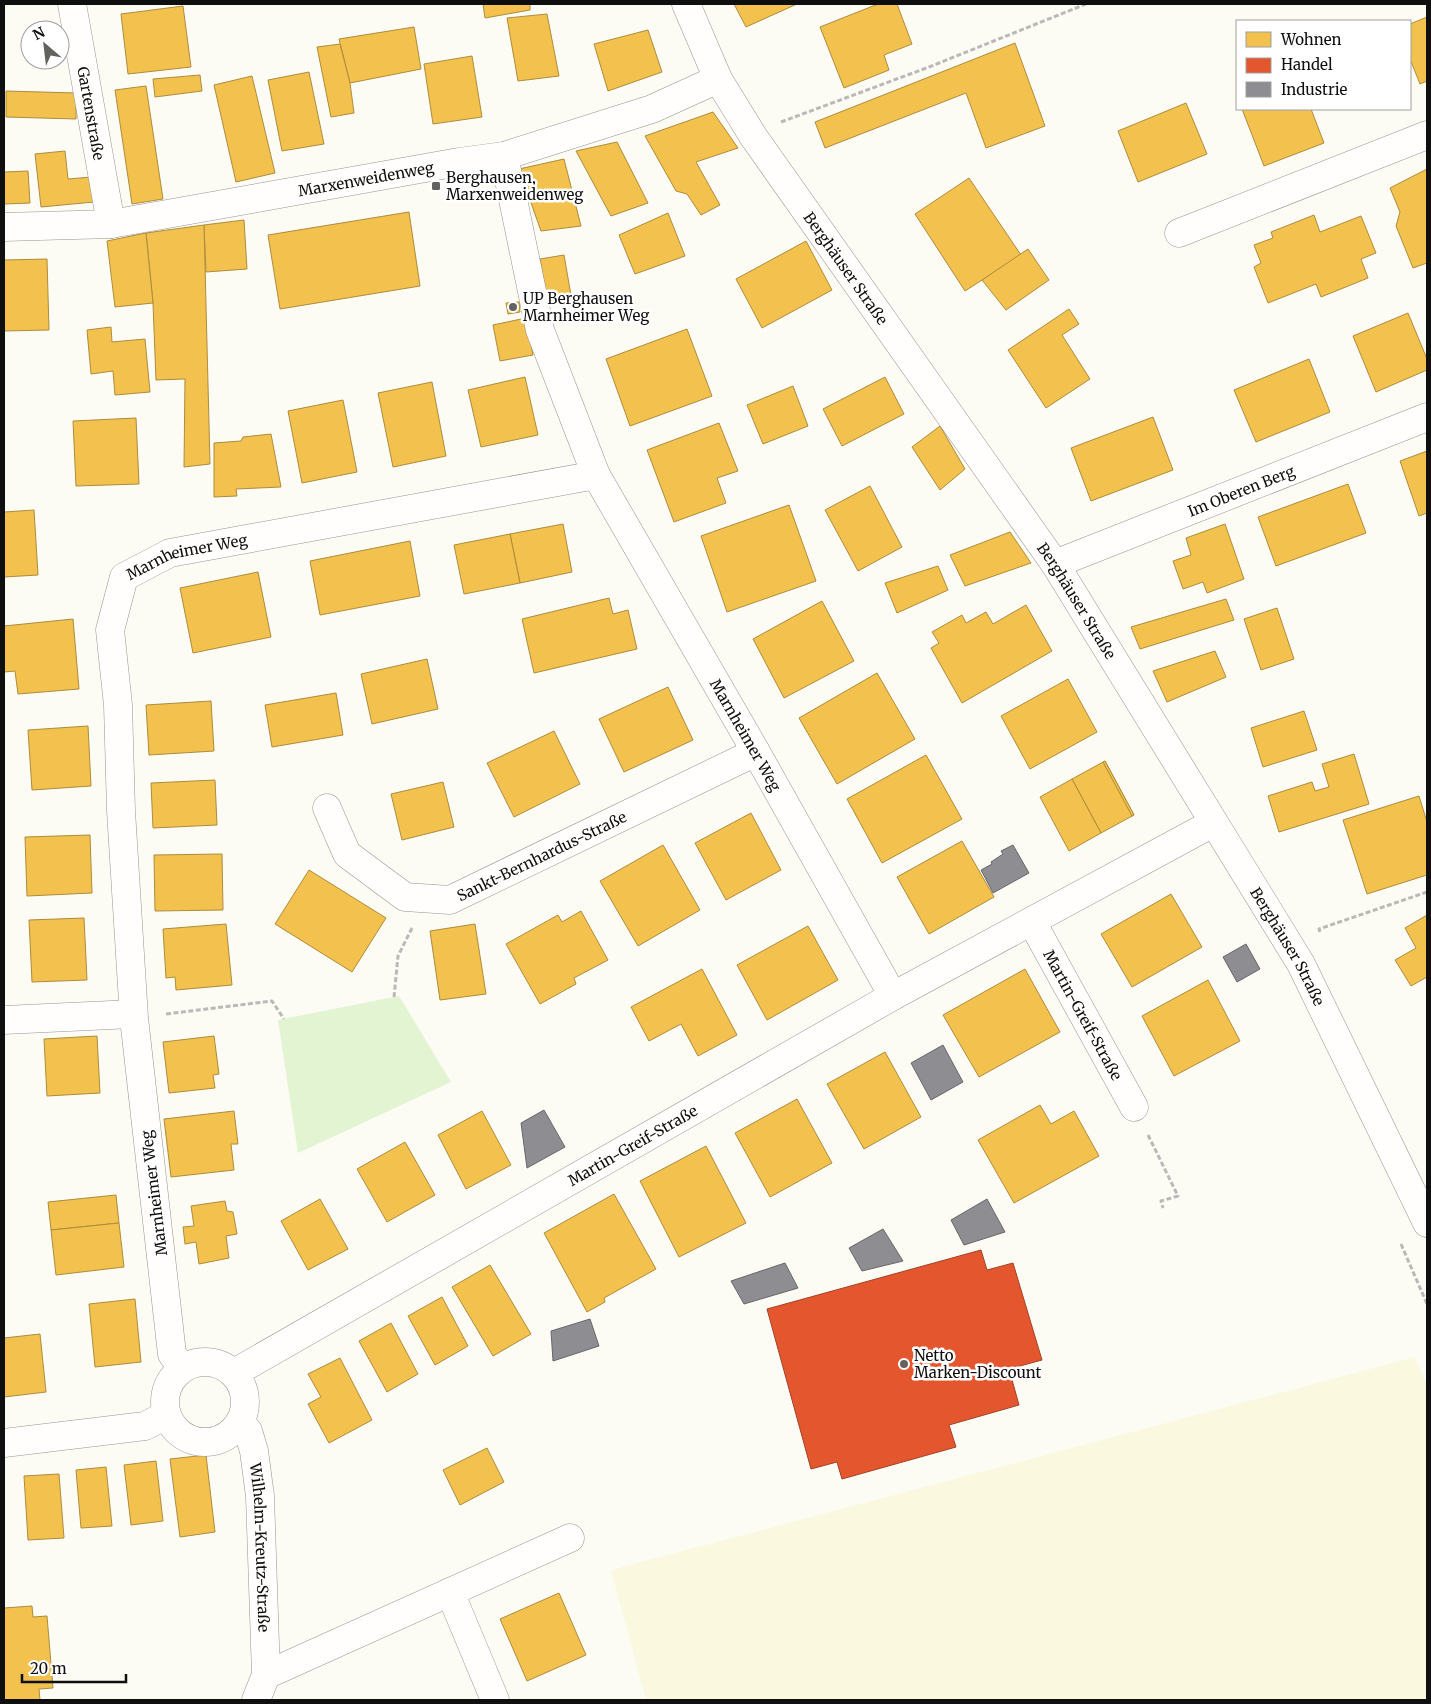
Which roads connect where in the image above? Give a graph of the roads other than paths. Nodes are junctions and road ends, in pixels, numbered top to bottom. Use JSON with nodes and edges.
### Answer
{"nodes":[{"id":1,"x":72,"y":4,"type":"edge"},
{"id":2,"x":686,"y":4,"type":"edge"},
{"id":3,"x":718,"y":79,"type":"junction"},
{"id":4,"x":1427,"y":135,"type":"edge"},
{"id":5,"x":504,"y":156,"type":"junction"},
{"id":6,"x":111,"y":224,"type":"junction"},
{"id":7,"x":4,"y":227,"type":"edge"},
{"id":8,"x":1179,"y":233,"type":"dead end"},
{"id":9,"x":1427,"y":417,"type":"edge"},
{"id":10,"x":596,"y":475,"type":"junction"},
{"id":11,"x":1055,"y":564,"type":"junction"},
{"id":12,"x":756,"y":752,"type":"junction"},
{"id":13,"x":327,"y":808,"type":"dead end"},
{"id":14,"x":1213,"y":823,"type":"junction"},
{"id":15,"x":1032,"y":922,"type":"junction"},
{"id":16,"x":893,"y":996,"type":"junction"},
{"id":17,"x":134,"y":1016,"type":"junction"},
{"id":18,"x":4,"y":1020,"type":"edge"},
{"id":19,"x":1134,"y":1107,"type":"road end"},
{"id":20,"x":1427,"y":1223,"type":"edge"},
{"id":21,"x":182,"y":1368,"type":"junction"},
{"id":22,"x":234,"y":1373,"type":"junction"},
{"id":23,"x":166,"y":1415,"type":"junction"},
{"id":24,"x":240,"y":1423,"type":"junction"},
{"id":25,"x":4,"y":1443,"type":"edge"},
{"id":26,"x":570,"y":1538,"type":"dead end"},
{"id":27,"x":450,"y":1592,"type":"junction"},
{"id":28,"x":266,"y":1675,"type":"junction"},
{"id":29,"x":256,"y":1700,"type":"edge"},
{"id":30,"x":495,"y":1700,"type":"edge"}],
"edges":[{"from":1,"to":6,"type":"street","name":"Gartenstraße"},
{"from":2,"to":3,"type":"street","name":"Berghäuser Straße"},
{"from":3,"to":5,"type":"street","name":"Marxenweidenweg"},
{"from":3,"to":11,"type":"street","name":"Berghäuser Straße"},
{"from":4,"to":8,"type":"street"},
{"from":5,"to":6,"type":"street","name":"Marxenweidenweg"},
{"from":5,"to":10,"type":"street","name":"Marnheimer Weg"},
{"from":6,"to":7,"type":"street","name":"Marxenweidenweg"},
{"from":9,"to":11,"type":"street","name":"Im Oberen Berg"},
{"from":10,"to":12,"type":"street","name":"Marnheimer Weg"},
{"from":10,"to":17,"type":"street","name":"Marnheimer Weg"},
{"from":11,"to":14,"type":"street","name":"Berghäuser Straße"},
{"from":12,"to":13,"type":"street","name":"Sankt-Bernhardus-Straße"},
{"from":12,"to":16,"type":"street","name":"Marnheimer Weg"},
{"from":14,"to":15,"type":"street","name":"Martin-Greif-Straße"},
{"from":14,"to":20,"type":"street","name":"Berghäuser Straße"},
{"from":15,"to":16,"type":"street","name":"Martin-Greif-Straße"},
{"from":15,"to":19,"type":"street","name":"Martin-Greif-Straße"},
{"from":16,"to":22,"type":"street","name":"Martin-Greif-Straße"},
{"from":17,"to":18,"type":"street"},
{"from":17,"to":21,"type":"street","name":"Marnheimer Weg"},
{"from":21,"to":22,"type":"street"},
{"from":21,"to":23,"type":"street"},
{"from":22,"to":24,"type":"street"},
{"from":23,"to":24,"type":"street"},
{"from":23,"to":25,"type":"street"},
{"from":24,"to":28,"type":"street","name":"Wilhelm-Kreutz-Straße"},
{"from":26,"to":27,"type":"street"},
{"from":27,"to":28,"type":"street"},
{"from":27,"to":30,"type":"street"},
{"from":28,"to":29,"type":"street","name":"Wilhelm-Kreutz-Straße"}]}
